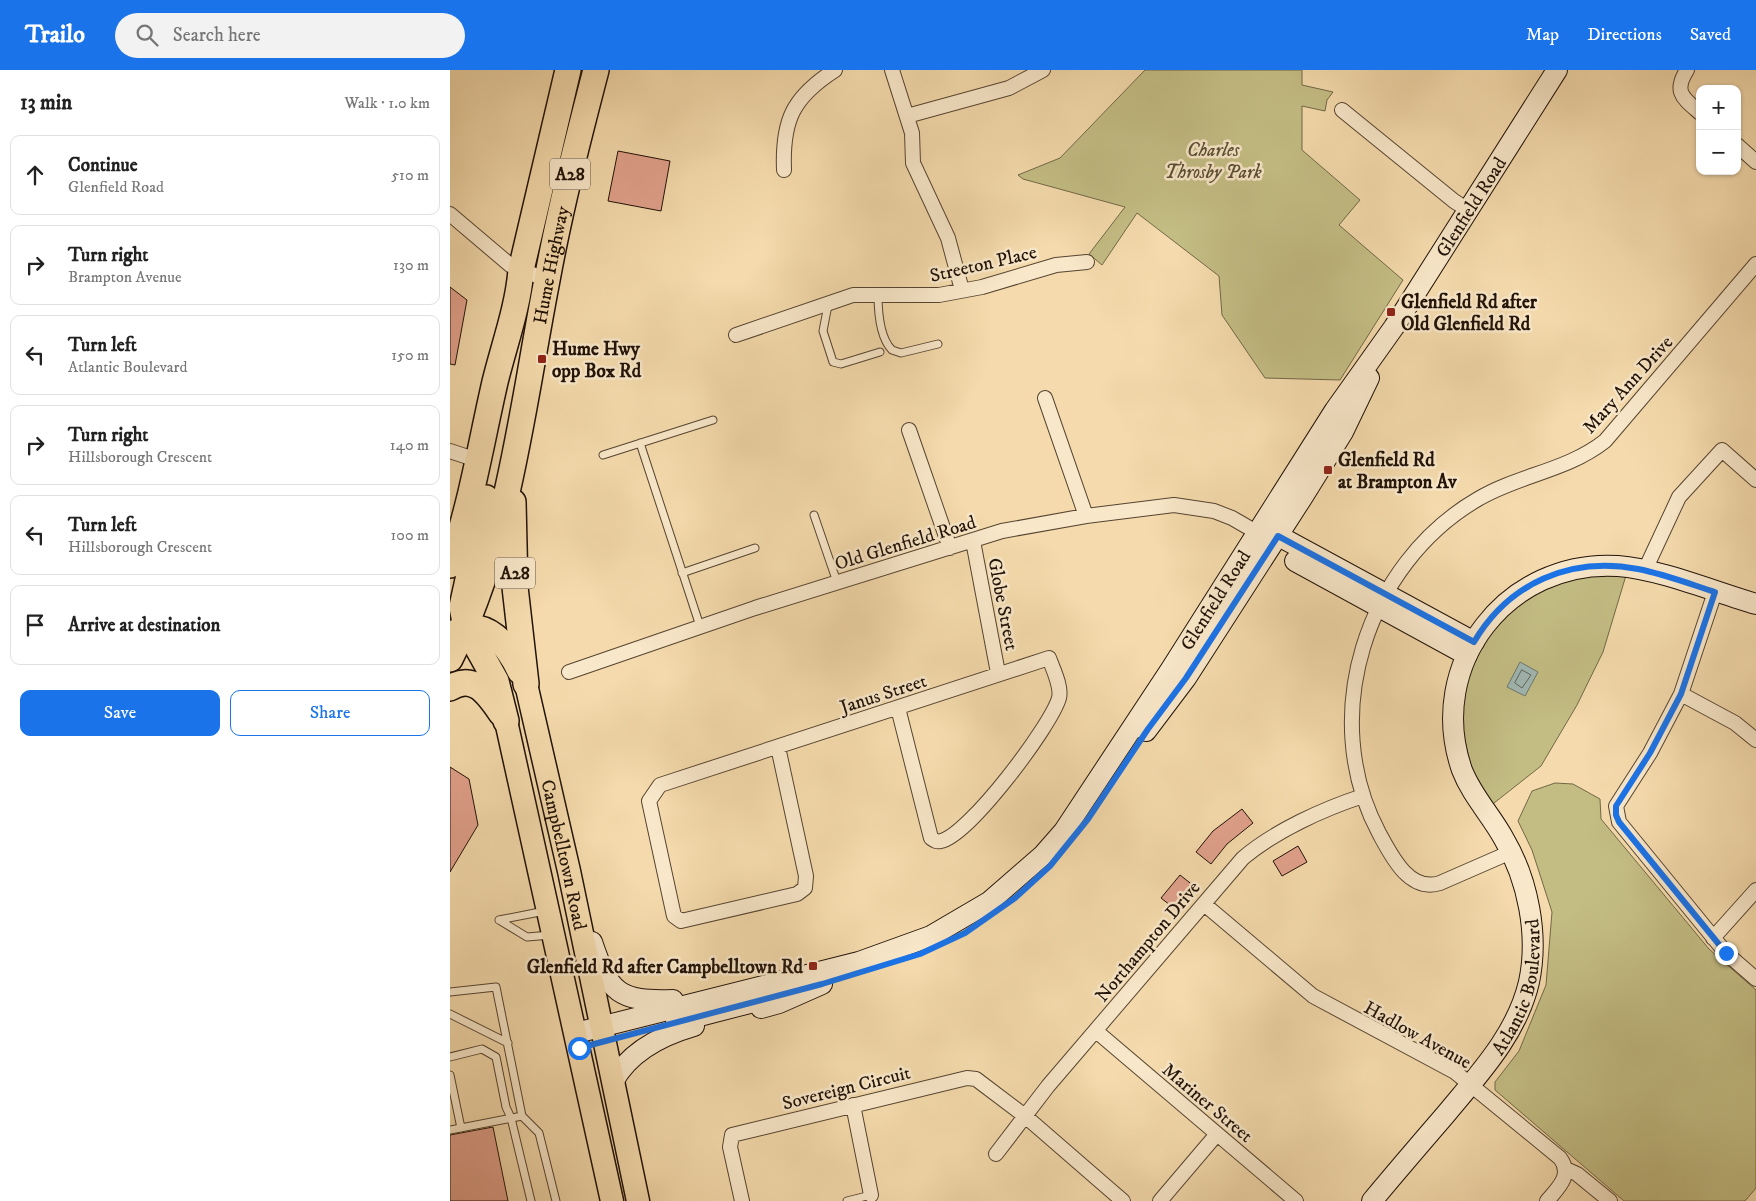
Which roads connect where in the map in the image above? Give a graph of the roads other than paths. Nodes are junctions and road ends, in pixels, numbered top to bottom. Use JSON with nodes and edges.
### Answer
{"nodes":[{"id":1,"x":568,"y":70,"type":"edge"},
{"id":2,"x":596,"y":70,"type":"edge"},
{"id":3,"x":835,"y":70,"type":"edge"},
{"id":4,"x":892,"y":70,"type":"edge"},
{"id":5,"x":1043,"y":70,"type":"edge"},
{"id":6,"x":1557,"y":70,"type":"edge"},
{"id":7,"x":1687,"y":70,"type":"edge"},
{"id":8,"x":1696,"y":109,"type":"edge"},
{"id":9,"x":1342,"y":110,"type":"dead end"},
{"id":10,"x":907,"y":116,"type":"junction"},
{"id":11,"x":1741,"y":149,"type":"edge"},
{"id":12,"x":1756,"y":162,"type":"edge"},
{"id":13,"x":784,"y":170,"type":"dead end"},
{"id":14,"x":1468,"y":210,"type":"junction"},
{"id":15,"x":450,"y":214,"type":"edge"},
{"id":16,"x":1087,"y":262,"type":"dead end"},
{"id":17,"x":1756,"y":264,"type":"edge"},
{"id":18,"x":520,"y":280,"type":"junction"},
{"id":19,"x":547,"y":280,"type":"junction"},
{"id":20,"x":962,"y":290,"type":"junction"},
{"id":21,"x":878,"y":294,"type":"junction"},
{"id":22,"x":828,"y":304,"type":"junction"},
{"id":23,"x":736,"y":335,"type":"dead end"},
{"id":24,"x":938,"y":344,"type":"dead end"},
{"id":25,"x":880,"y":352,"type":"dead end"},
{"id":26,"x":1045,"y":398,"type":"dead end"},
{"id":27,"x":713,"y":420,"type":"dead end"},
{"id":28,"x":909,"y":430,"type":"dead end"},
{"id":29,"x":640,"y":443,"type":"junction"},
{"id":30,"x":450,"y":451,"type":"edge"},
{"id":31,"x":604,"y":455,"type":"dead end"},
{"id":32,"x":477,"y":460,"type":"junction"},
{"id":33,"x":513,"y":462,"type":"junction"},
{"id":34,"x":1756,"y":480,"type":"edge"},
{"id":35,"x":814,"y":515,"type":"dead end"},
{"id":36,"x":1086,"y":516,"type":"junction"},
{"id":37,"x":1268,"y":539,"type":"junction"},
{"id":38,"x":973,"y":541,"type":"junction"},
{"id":39,"x":756,"y":548,"type":"dead end"},
{"id":40,"x":950,"y":548,"type":"junction"},
{"id":41,"x":450,"y":565,"type":"edge"},
{"id":42,"x":1645,"y":570,"type":"junction"},
{"id":43,"x":682,"y":573,"type":"junction"},
{"id":44,"x":837,"y":582,"type":"junction"},
{"id":45,"x":1715,"y":592,"type":"junction"},
{"id":46,"x":1382,"y":600,"type":"junction"},
{"id":47,"x":1756,"y":604,"type":"edge"},
{"id":48,"x":700,"y":626,"type":"junction"},
{"id":49,"x":458,"y":632,"type":"edge"},
{"id":50,"x":1471,"y":648,"type":"junction"},
{"id":51,"x":450,"y":659,"type":"edge"},
{"id":52,"x":569,"y":672,"type":"dead end"},
{"id":53,"x":998,"y":673,"type":"junction"},
{"id":54,"x":526,"y":684,"type":"junction"},
{"id":55,"x":450,"y":688,"type":"edge"},
{"id":56,"x":1681,"y":694,"type":"junction"},
{"id":57,"x":898,"y":708,"type":"junction"},
{"id":58,"x":506,"y":721,"type":"junction"},
{"id":59,"x":1756,"y":740,"type":"edge"},
{"id":60,"x":778,"y":747,"type":"junction"},
{"id":61,"x":1363,"y":796,"type":"junction"},
{"id":62,"x":1511,"y":852,"type":"junction"},
{"id":63,"x":569,"y":872,"type":"junction"},
{"id":64,"x":1756,"y":890,"type":"edge"},
{"id":65,"x":1204,"y":904,"type":"junction"},
{"id":66,"x":550,"y":910,"type":"junction"},
{"id":67,"x":554,"y":935,"type":"junction"},
{"id":68,"x":1713,"y":938,"type":"junction"},
{"id":69,"x":1756,"y":979,"type":"edge"},
{"id":70,"x":822,"y":984,"type":"junction"},
{"id":71,"x":742,"y":990,"type":"junction"},
{"id":72,"x":450,"y":992,"type":"edge"},
{"id":73,"x":450,"y":1014,"type":"edge"},
{"id":74,"x":1096,"y":1031,"type":"junction"},
{"id":75,"x":603,"y":1034,"type":"junction"},
{"id":76,"x":578,"y":1040,"type":"junction"},
{"id":77,"x":508,"y":1043,"type":"junction"},
{"id":78,"x":450,"y":1057,"type":"edge"},
{"id":79,"x":450,"y":1075,"type":"edge"},
{"id":80,"x":613,"y":1082,"type":"junction"},
{"id":81,"x":1470,"y":1085,"type":"junction"},
{"id":82,"x":853,"y":1105,"type":"junction"},
{"id":83,"x":522,"y":1116,"type":"junction"},
{"id":84,"x":1025,"y":1116,"type":"junction"},
{"id":85,"x":511,"y":1118,"type":"junction"},
{"id":86,"x":462,"y":1128,"type":"junction"},
{"id":87,"x":450,"y":1130,"type":"edge"},
{"id":88,"x":1217,"y":1134,"type":"junction"},
{"id":89,"x":996,"y":1154,"type":"dead end"},
{"id":90,"x":1566,"y":1169,"type":"junction"},
{"id":91,"x":871,"y":1195,"type":"joint"},
{"id":92,"x":531,"y":1201,"type":"edge"},
{"id":93,"x":556,"y":1201,"type":"edge"},
{"id":94,"x":612,"y":1201,"type":"edge"},
{"id":95,"x":638,"y":1201,"type":"edge"},
{"id":96,"x":742,"y":1201,"type":"edge"},
{"id":97,"x":847,"y":1201,"type":"edge"},
{"id":98,"x":1123,"y":1201,"type":"edge"},
{"id":99,"x":1160,"y":1201,"type":"edge"},
{"id":100,"x":1296,"y":1201,"type":"edge"},
{"id":101,"x":1372,"y":1201,"type":"edge"},
{"id":102,"x":1547,"y":1201,"type":"edge"},
{"id":103,"x":1610,"y":1201,"type":"edge"}],
"edges":[{"from":1,"to":18,"type":"highway","name":"Hume Highway","number":"A28"},
{"from":2,"to":19,"type":"highway","name":"Hume Highway","number":"A28"},
{"from":3,"to":13,"type":"street"},
{"from":4,"to":10,"type":"street"},
{"from":5,"to":10,"type":"street"},
{"from":6,"to":14,"type":"main road","name":"Glenfield Road"},
{"from":7,"to":8,"type":"street"},
{"from":9,"to":14,"type":"street"},
{"from":10,"to":20,"type":"street"},
{"from":11,"to":12,"type":"street"},
{"from":14,"to":37,"type":"main road","name":"Glenfield Road"},
{"from":15,"to":18,"type":"street"},
{"from":16,"to":20,"type":"street","name":"Streeton Place"},
{"from":17,"to":46,"type":"street","name":"Mary Ann Drive"},
{"from":18,"to":19,"type":"street"},
{"from":18,"to":32,"type":"highway","name":"Hume Highway","number":"A28"},
{"from":18,"to":49,"type":"highway"},
{"from":19,"to":33,"type":"highway","name":"Hume Highway","number":"A28"},
{"from":20,"to":21,"type":"street","name":"Streeton Place"},
{"from":21,"to":22,"type":"street","name":"Streeton Place"},
{"from":21,"to":24,"type":"lane"},
{"from":22,"to":23,"type":"street","name":"Streeton Place"},
{"from":22,"to":25,"type":"lane"},
{"from":26,"to":36,"type":"street"},
{"from":27,"to":29,"type":"lane"},
{"from":28,"to":40,"type":"street"},
{"from":29,"to":31,"type":"lane"},
{"from":29,"to":43,"type":"lane"},
{"from":30,"to":32,"type":"street"},
{"from":32,"to":41,"type":"highway","number":"A28"},
{"from":33,"to":49,"type":"highway","number":"A28"},
{"from":33,"to":54,"type":"highway","number":"A28"},
{"from":34,"to":42,"type":"street"},
{"from":35,"to":44,"type":"lane"},
{"from":36,"to":37,"type":"street","name":"Old Glenfield Road"},
{"from":36,"to":38,"type":"street","name":"Old Glenfield Road"},
{"from":37,"to":46,"type":"main road"},
{"from":37,"to":70,"type":"main road","name":"Glenfield Road"},
{"from":37,"to":71,"type":"main road","name":"Glenfield Road"},
{"from":38,"to":40,"type":"street","name":"Old Glenfield Road"},
{"from":38,"to":53,"type":"street","name":"Globe Street"},
{"from":39,"to":43,"type":"lane"},
{"from":40,"to":44,"type":"street","name":"Old Glenfield Road"},
{"from":42,"to":45,"type":"main road","name":"Atlantic Boulevard"},
{"from":42,"to":50,"type":"main road","name":"Atlantic Boulevard"},
{"from":43,"to":48,"type":"lane"},
{"from":44,"to":48,"type":"street","name":"Old Glenfield Road"},
{"from":45,"to":47,"type":"main road","name":"Atlantic Boulevard"},
{"from":45,"to":56,"type":"street"},
{"from":46,"to":50,"type":"main road"},
{"from":46,"to":61,"type":"street","name":"Mary Ann Drive"},
{"from":48,"to":52,"type":"street","name":"Old Glenfield Road"},
{"from":49,"to":51,"type":"highway","number":"A28"},
{"from":49,"to":54,"type":"highway"},
{"from":49,"to":58,"type":"highway"},
{"from":50,"to":62,"type":"main road","name":"Atlantic Boulevard"},
{"from":53,"to":57,"type":"street","name":"Janus Street"},
{"from":53,"to":57,"type":"street","name":"Janus Street"},
{"from":54,"to":63,"type":"main road","name":"Campbelltown Road"},
{"from":55,"to":58,"type":"highway"},
{"from":56,"to":59,"type":"street"},
{"from":56,"to":68,"type":"street"},
{"from":57,"to":60,"type":"street","name":"Janus Street"},
{"from":58,"to":66,"type":"main road","name":"Campbelltown Road"},
{"from":60,"to":60,"type":"street","name":"Janus Street"},
{"from":61,"to":62,"type":"street","name":"Mary Ann Drive"},
{"from":61,"to":65,"type":"street","name":"Northampton Drive"},
{"from":62,"to":81,"type":"main road","name":"Atlantic Boulevard"},
{"from":63,"to":71,"type":"main road"},
{"from":63,"to":75,"type":"main road","name":"Campbelltown Road"},
{"from":64,"to":68,"type":"street"},
{"from":65,"to":74,"type":"street","name":"Northampton Drive"},
{"from":65,"to":81,"type":"street","name":"Hadlow Avenue"},
{"from":66,"to":67,"type":"main road","name":"Campbelltown Road"},
{"from":66,"to":67,"type":"lane"},
{"from":67,"to":76,"type":"main road","name":"Campbelltown Road"},
{"from":68,"to":69,"type":"street"},
{"from":70,"to":75,"type":"main road","name":"Glenfield Road"},
{"from":70,"to":80,"type":"main road"},
{"from":71,"to":75,"type":"main road","name":"Glenfield Road"},
{"from":72,"to":77,"type":"lane"},
{"from":73,"to":77,"type":"lane"},
{"from":74,"to":84,"type":"street","name":"Northampton Drive"},
{"from":74,"to":88,"type":"street","name":"Mariner Street"},
{"from":75,"to":76,"type":"main road","name":"Glenfield Road"},
{"from":75,"to":80,"type":"main road","name":"Campbelltown Road"},
{"from":76,"to":94,"type":"main road","name":"Campbelltown Road"},
{"from":77,"to":83,"type":"lane"},
{"from":78,"to":85,"type":"lane"},
{"from":79,"to":86,"type":"lane"},
{"from":80,"to":95,"type":"main road","name":"Campbelltown Road"},
{"from":81,"to":90,"type":"street","name":"Hadlow Avenue"},
{"from":81,"to":101,"type":"main road","name":"Atlantic Boulevard"},
{"from":82,"to":84,"type":"street","name":"Sovereign Circuit"},
{"from":82,"to":91,"type":"street"},
{"from":82,"to":96,"type":"street","name":"Sovereign Circuit"},
{"from":83,"to":85,"type":"lane"},
{"from":83,"to":93,"type":"lane"},
{"from":84,"to":89,"type":"street","name":"Northampton Drive"},
{"from":84,"to":98,"type":"street","name":"Sovereign Circuit"},
{"from":85,"to":86,"type":"lane"},
{"from":85,"to":92,"type":"lane"},
{"from":86,"to":87,"type":"lane"},
{"from":88,"to":99,"type":"street"},
{"from":88,"to":100,"type":"street","name":"Mariner Street"},
{"from":90,"to":102,"type":"street"},
{"from":90,"to":103,"type":"street","name":"Hadlow Avenue"},
{"from":91,"to":97,"type":"lane"}]}
